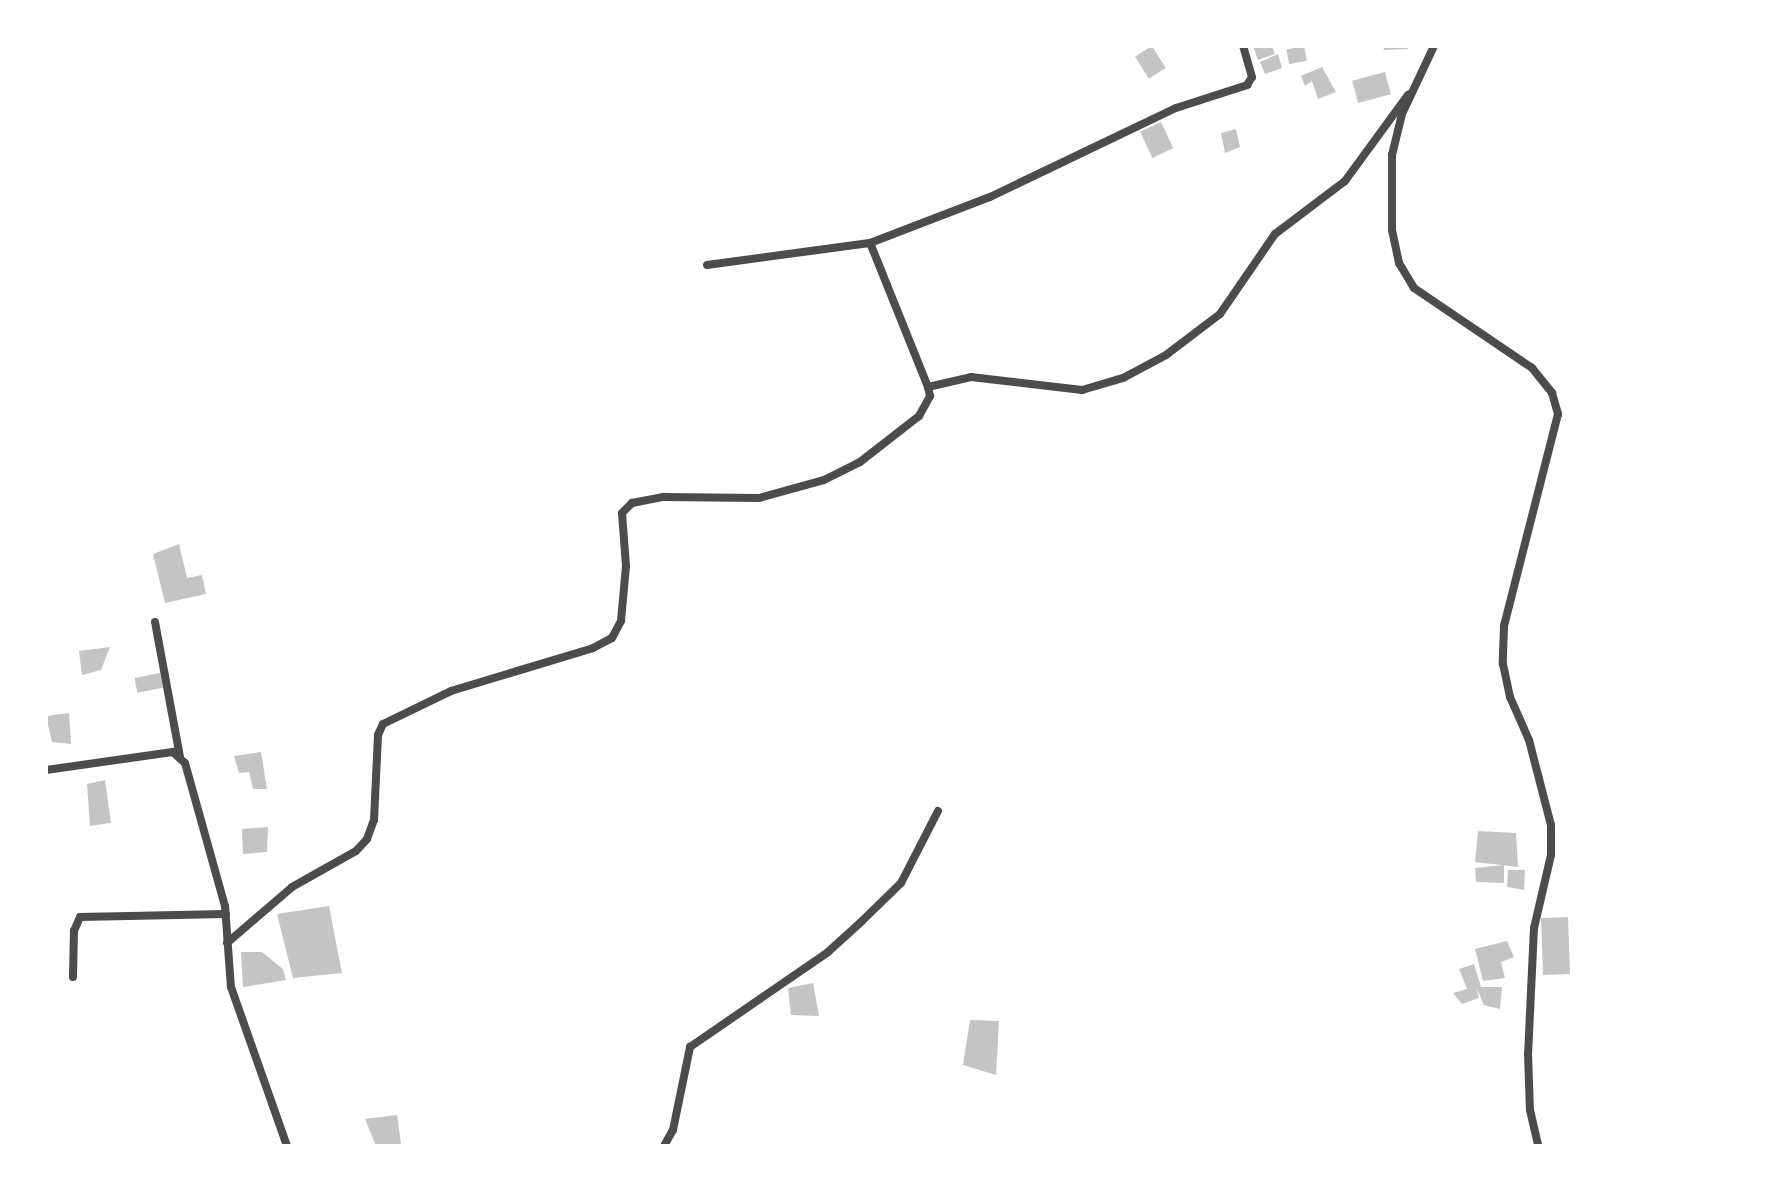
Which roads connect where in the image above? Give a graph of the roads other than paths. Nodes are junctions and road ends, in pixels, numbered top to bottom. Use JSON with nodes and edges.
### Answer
{"nodes":[{"id":1,"x":1243,"y":46,"type":"edge"},
{"id":2,"x":1434,"y":46,"type":"edge"},
{"id":3,"x":1415,"y":89,"type":"junction"},
{"id":4,"x":870,"y":243,"type":"junction"},
{"id":5,"x":707,"y":265,"type":"dead end"},
{"id":6,"x":928,"y":387,"type":"junction"},
{"id":7,"x":155,"y":622,"type":"dead end"},
{"id":8,"x":180,"y":757,"type":"junction"},
{"id":9,"x":46,"y":770,"type":"edge"},
{"id":10,"x":938,"y":811,"type":"dead end"},
{"id":11,"x":226,"y":914,"type":"junction"},
{"id":12,"x":227,"y":943,"type":"junction"},
{"id":13,"x":73,"y":977,"type":"dead end"},
{"id":14,"x":287,"y":1146,"type":"edge"},
{"id":15,"x":664,"y":1146,"type":"edge"},
{"id":16,"x":1538,"y":1146,"type":"edge"}],
"edges":[{"from":1,"to":4,"type":"street"},
{"from":2,"to":3,"type":"street"},
{"from":3,"to":6,"type":"street"},
{"from":3,"to":16,"type":"street"},
{"from":4,"to":5,"type":"street"},
{"from":4,"to":6,"type":"street"},
{"from":6,"to":12,"type":"street"},
{"from":7,"to":8,"type":"street"},
{"from":8,"to":9,"type":"street"},
{"from":8,"to":11,"type":"street"},
{"from":10,"to":15,"type":"street"},
{"from":11,"to":12,"type":"street"},
{"from":11,"to":13,"type":"street"},
{"from":12,"to":14,"type":"street"}]}
